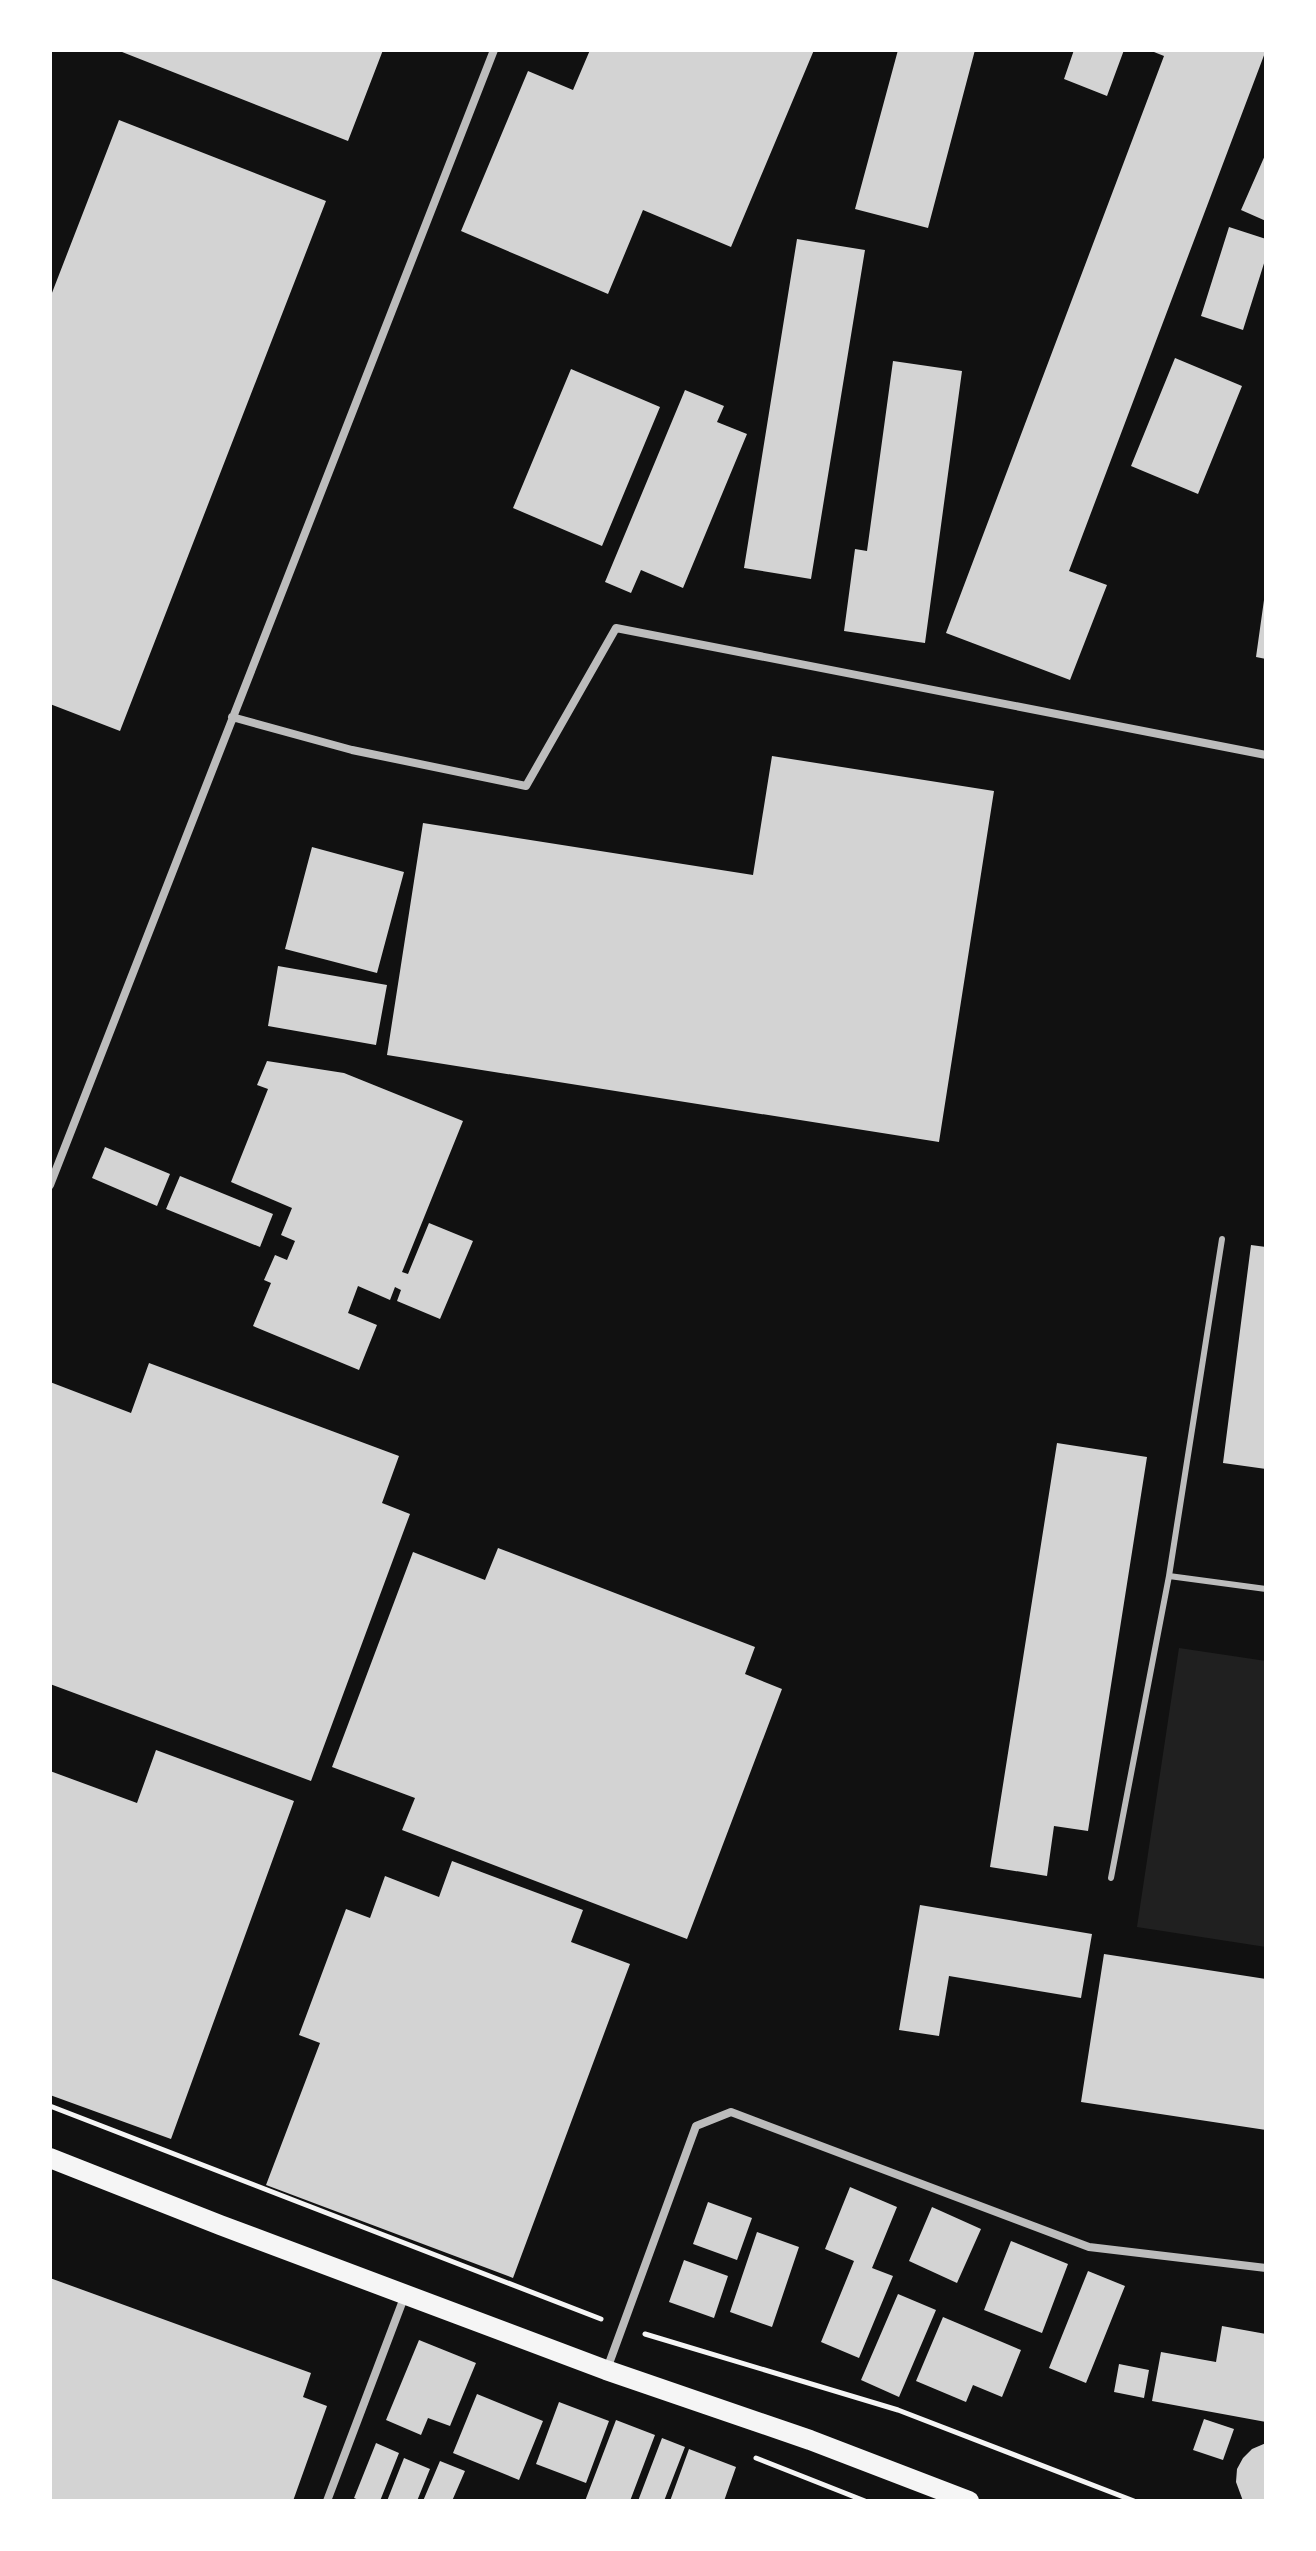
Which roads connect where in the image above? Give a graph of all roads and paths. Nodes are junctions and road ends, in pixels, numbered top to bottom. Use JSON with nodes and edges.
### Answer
{"nodes":[{"id":1,"x":494,"y":50,"type":"edge"},
{"id":2,"x":232,"y":717,"type":"junction"},
{"id":3,"x":1266,"y":755,"type":"edge"},
{"id":4,"x":50,"y":1185,"type":"edge"},
{"id":5,"x":1222,"y":1239,"type":"dead end"},
{"id":6,"x":1169,"y":1576,"type":"junction"},
{"id":7,"x":1266,"y":1589,"type":"edge"},
{"id":8,"x":1111,"y":1878,"type":"dead end"},
{"id":9,"x":50,"y":2106,"type":"edge"},
{"id":10,"x":50,"y":2158,"type":"edge"},
{"id":11,"x":1266,"y":2268,"type":"edge"},
{"id":12,"x":405,"y":2294,"type":"junction"},
{"id":13,"x":622,"y":2327,"type":"junction"},
{"id":14,"x":606,"y":2370,"type":"junction"},
{"id":15,"x":327,"y":2501,"type":"edge"},
{"id":16,"x":969,"y":2501,"type":"edge"},
{"id":17,"x":1134,"y":2501,"type":"edge"}],
"edges":[{"from":1,"to":2,"type":"street"},
{"from":2,"to":3,"type":"street"},
{"from":2,"to":4,"type":"street"},
{"from":5,"to":6,"type":"lane"},
{"from":6,"to":7,"type":"lane"},
{"from":6,"to":8,"type":"lane"},
{"from":9,"to":13,"type":"path"},
{"from":10,"to":12,"type":"main road"},
{"from":11,"to":13,"type":"street"},
{"from":12,"to":14,"type":"main road"},
{"from":12,"to":15,"type":"street"},
{"from":13,"to":14,"type":"street"},
{"from":13,"to":17,"type":"path"},
{"from":14,"to":16,"type":"main road"}]}
